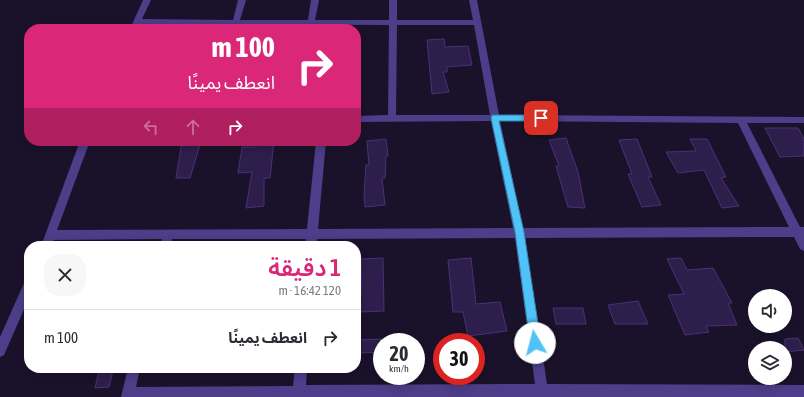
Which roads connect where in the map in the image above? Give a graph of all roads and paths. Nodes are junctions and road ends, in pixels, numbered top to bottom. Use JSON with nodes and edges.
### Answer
{"nodes":[{"id":1,"x":147,"y":0,"type":"edge"},
{"id":2,"x":242,"y":0,"type":"edge"},
{"id":3,"x":315,"y":0,"type":"edge"},
{"id":4,"x":393,"y":0,"type":"edge"},
{"id":5,"x":473,"y":0,"type":"edge"},
{"id":6,"x":138,"y":21,"type":"junction"},
{"id":7,"x":236,"y":22,"type":"junction"},
{"id":8,"x":393,"y":22,"type":"junction"},
{"id":9,"x":477,"y":22,"type":"junction"},
{"id":10,"x":311,"y":23,"type":"junction"},
{"id":11,"x":136,"y":24,"type":"edge"},
{"id":12,"x":392,"y":118,"type":"junction"},
{"id":13,"x":495,"y":118,"type":"junction"},
{"id":14,"x":361,"y":119,"type":"edge"},
{"id":15,"x":740,"y":119,"type":"junction"},
{"id":16,"x":804,"y":120,"type":"edge"},
{"id":17,"x":84,"y":146,"type":"edge"},
{"id":18,"x":321,"y":146,"type":"edge"},
{"id":19,"x":519,"y":232,"type":"junction"},
{"id":20,"x":800,"y":232,"type":"edge"},
{"id":21,"x":312,"y":234,"type":"junction"},
{"id":22,"x":51,"y":235,"type":"junction"},
{"id":23,"x":168,"y":235,"type":"junction"},
{"id":24,"x":48,"y":241,"type":"edge"},
{"id":25,"x":166,"y":241,"type":"edge"},
{"id":26,"x":311,"y":241,"type":"edge"},
{"id":27,"x":804,"y":246,"type":"edge"},
{"id":28,"x":24,"y":296,"type":"edge"},
{"id":29,"x":0,"y":351,"type":"edge"},
{"id":30,"x":133,"y":373,"type":"edge"},
{"id":31,"x":301,"y":373,"type":"edge"},
{"id":32,"x":804,"y":391,"type":"edge"},
{"id":33,"x":299,"y":392,"type":"junction"},
{"id":34,"x":542,"y":394,"type":"edge"},
{"id":35,"x":127,"y":395,"type":"edge"}],
"edges":[{"from":1,"to":6,"type":"street"},
{"from":2,"to":7,"type":"street"},
{"from":3,"to":10,"type":"street"},
{"from":4,"to":8,"type":"street"},
{"from":5,"to":9,"type":"street"},
{"from":6,"to":7,"type":"street"},
{"from":6,"to":11,"type":"street"},
{"from":7,"to":10,"type":"street"},
{"from":8,"to":9,"type":"street"},
{"from":8,"to":10,"type":"street"},
{"from":8,"to":12,"type":"street"},
{"from":9,"to":13,"type":"street"},
{"from":12,"to":13,"type":"street"},
{"from":12,"to":14,"type":"street"},
{"from":13,"to":15,"type":"street"},
{"from":13,"to":19,"type":"street"},
{"from":15,"to":16,"type":"street"},
{"from":15,"to":20,"type":"street"},
{"from":17,"to":22,"type":"street"},
{"from":18,"to":21,"type":"street"},
{"from":19,"to":20,"type":"street"},
{"from":19,"to":21,"type":"street"},
{"from":19,"to":34,"type":"street"},
{"from":20,"to":27,"type":"street"},
{"from":21,"to":23,"type":"street"},
{"from":21,"to":26,"type":"street"},
{"from":22,"to":23,"type":"street"},
{"from":22,"to":24,"type":"street"},
{"from":23,"to":25,"type":"street"},
{"from":28,"to":29,"type":"street"},
{"from":30,"to":35,"type":"street"},
{"from":31,"to":33,"type":"street"},
{"from":32,"to":34,"type":"street"},
{"from":33,"to":34,"type":"street"},
{"from":33,"to":35,"type":"street"}]}
